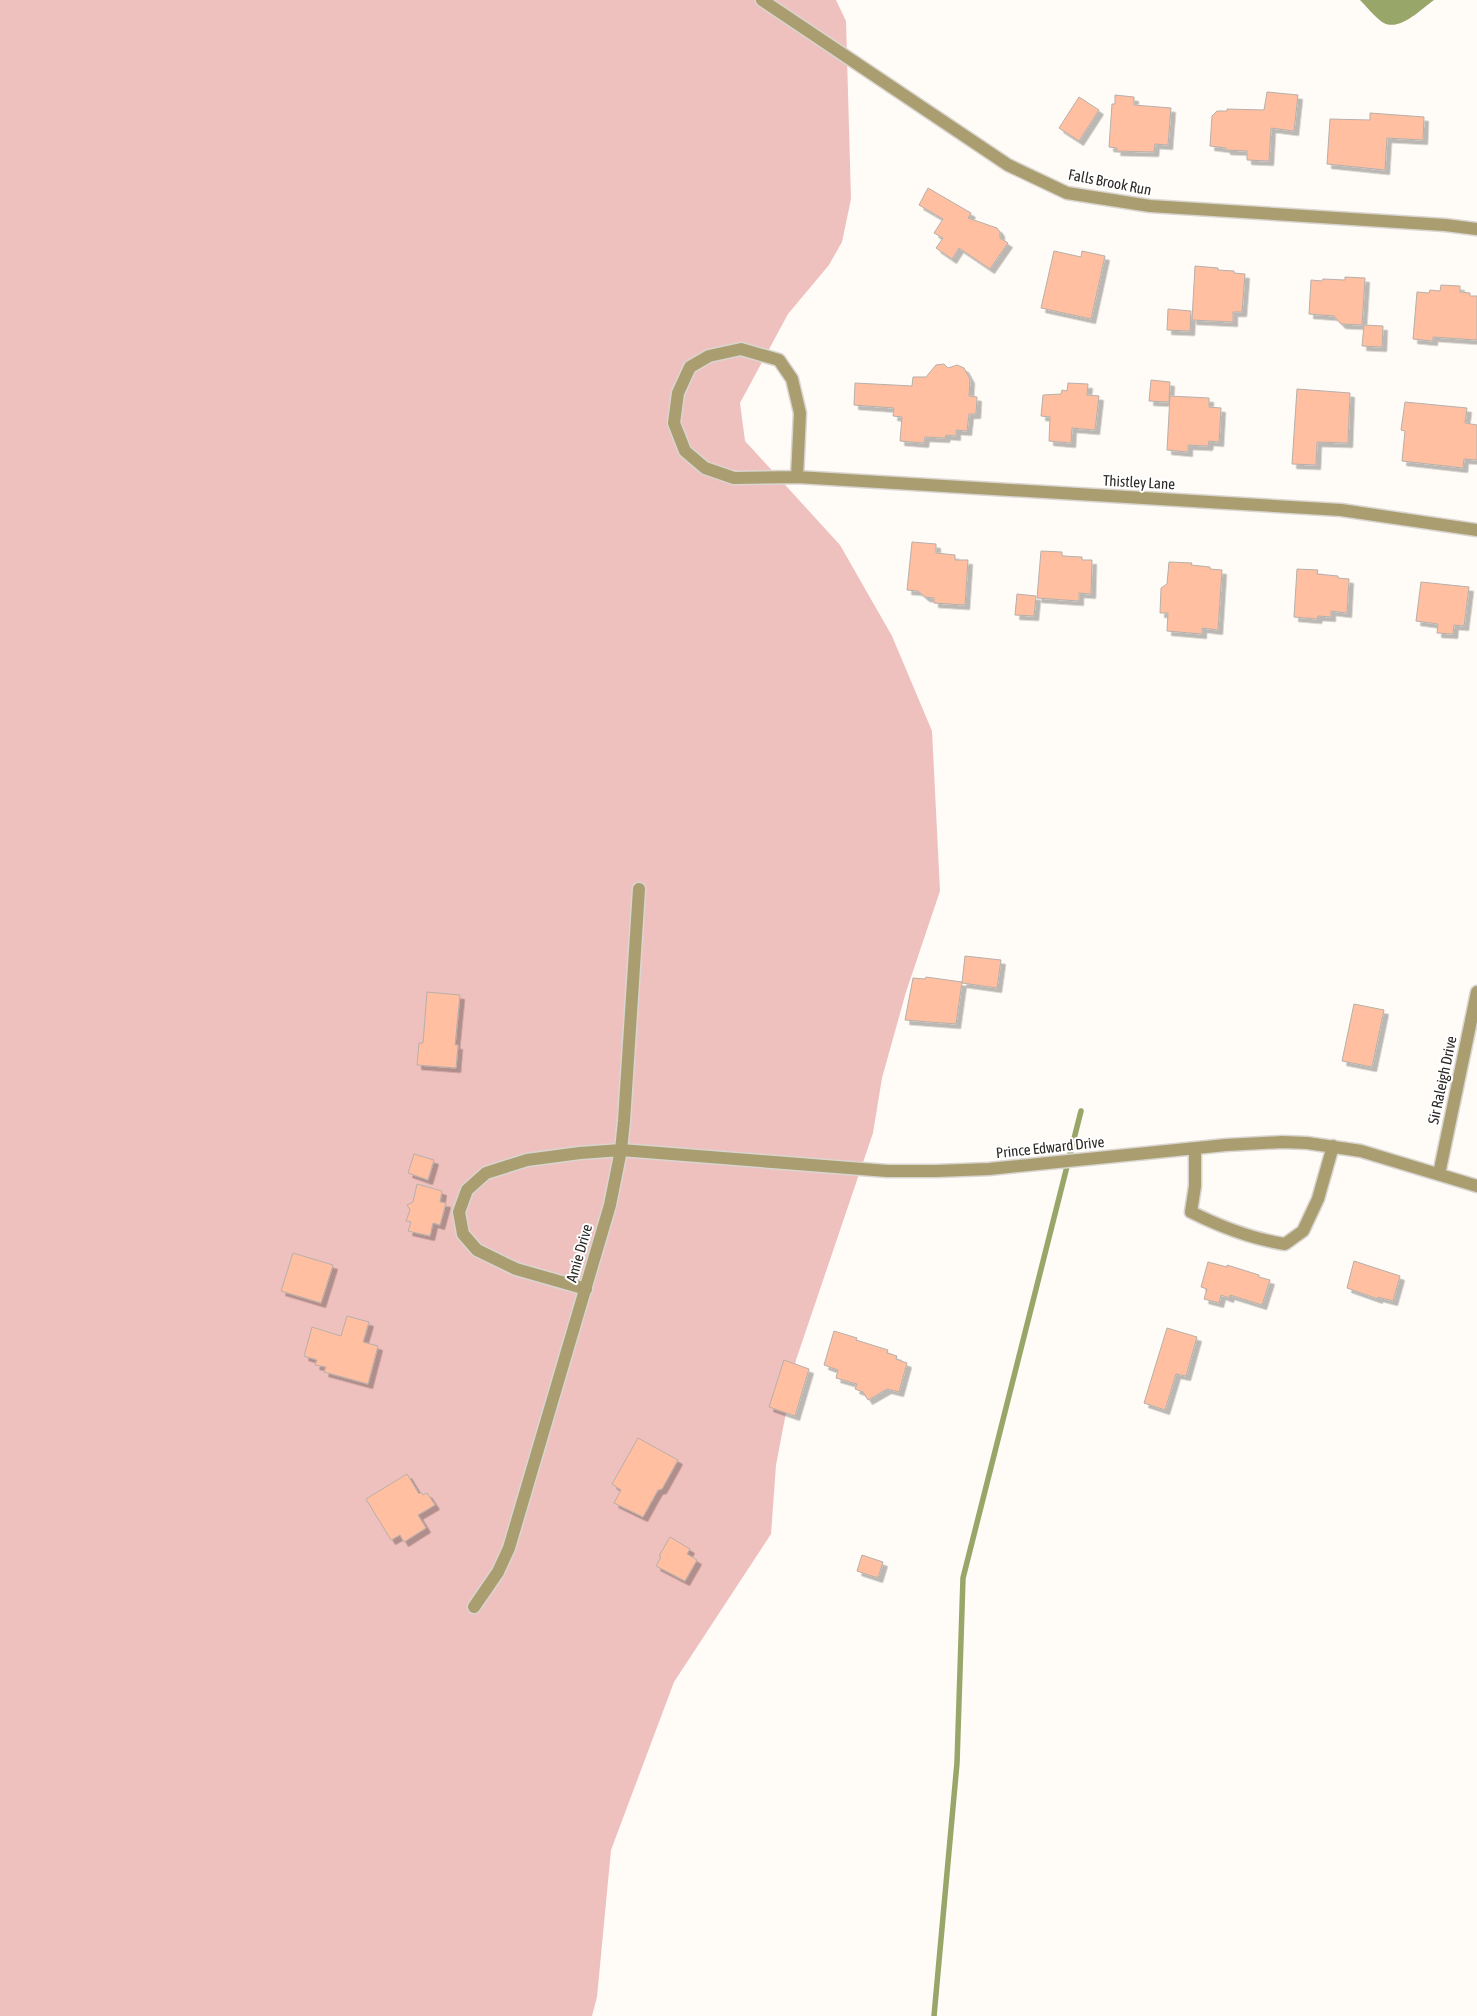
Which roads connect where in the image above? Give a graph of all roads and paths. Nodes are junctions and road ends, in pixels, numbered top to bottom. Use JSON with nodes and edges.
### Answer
{"nodes":[{"id":1,"x":762,"y":0,"type":"edge"},
{"id":2,"x":1477,"y":229,"type":"edge"},
{"id":3,"x":797,"y":477,"type":"junction"},
{"id":4,"x":1477,"y":530,"type":"edge"},
{"id":5,"x":639,"y":889,"type":"dead end"},
{"id":6,"x":1477,"y":992,"type":"edge"},
{"id":7,"x":1334,"y":1146,"type":"junction"},
{"id":8,"x":1195,"y":1149,"type":"junction"},
{"id":9,"x":621,"y":1150,"type":"junction"},
{"id":10,"x":1439,"y":1174,"type":"junction"},
{"id":11,"x":1477,"y":1186,"type":"edge"},
{"id":12,"x":586,"y":1288,"type":"junction"},
{"id":13,"x":474,"y":1607,"type":"dead end"}],
"edges":[{"from":1,"to":2,"type":"street","name":"Falls Brook Run"},
{"from":3,"to":3,"type":"street","name":"Thistley Lane"},
{"from":3,"to":4,"type":"street","name":"Thistley Lane"},
{"from":5,"to":9,"type":"street","name":"Amie Drive"},
{"from":6,"to":10,"type":"street","name":"Sir Raleigh Drive"},
{"from":7,"to":8,"type":"street","name":"Prince Edward Drive"},
{"from":7,"to":8,"type":"street"},
{"from":7,"to":10,"type":"street","name":"Prince Edward Drive"},
{"from":8,"to":9,"type":"street","name":"Prince Edward Drive"},
{"from":9,"to":12,"type":"street","name":"Amie Drive"},
{"from":9,"to":12,"type":"street","name":"Prince Edward Drive"},
{"from":10,"to":11,"type":"street","name":"Prince Edward Drive"},
{"from":12,"to":13,"type":"street","name":"Amie Drive"}]}
